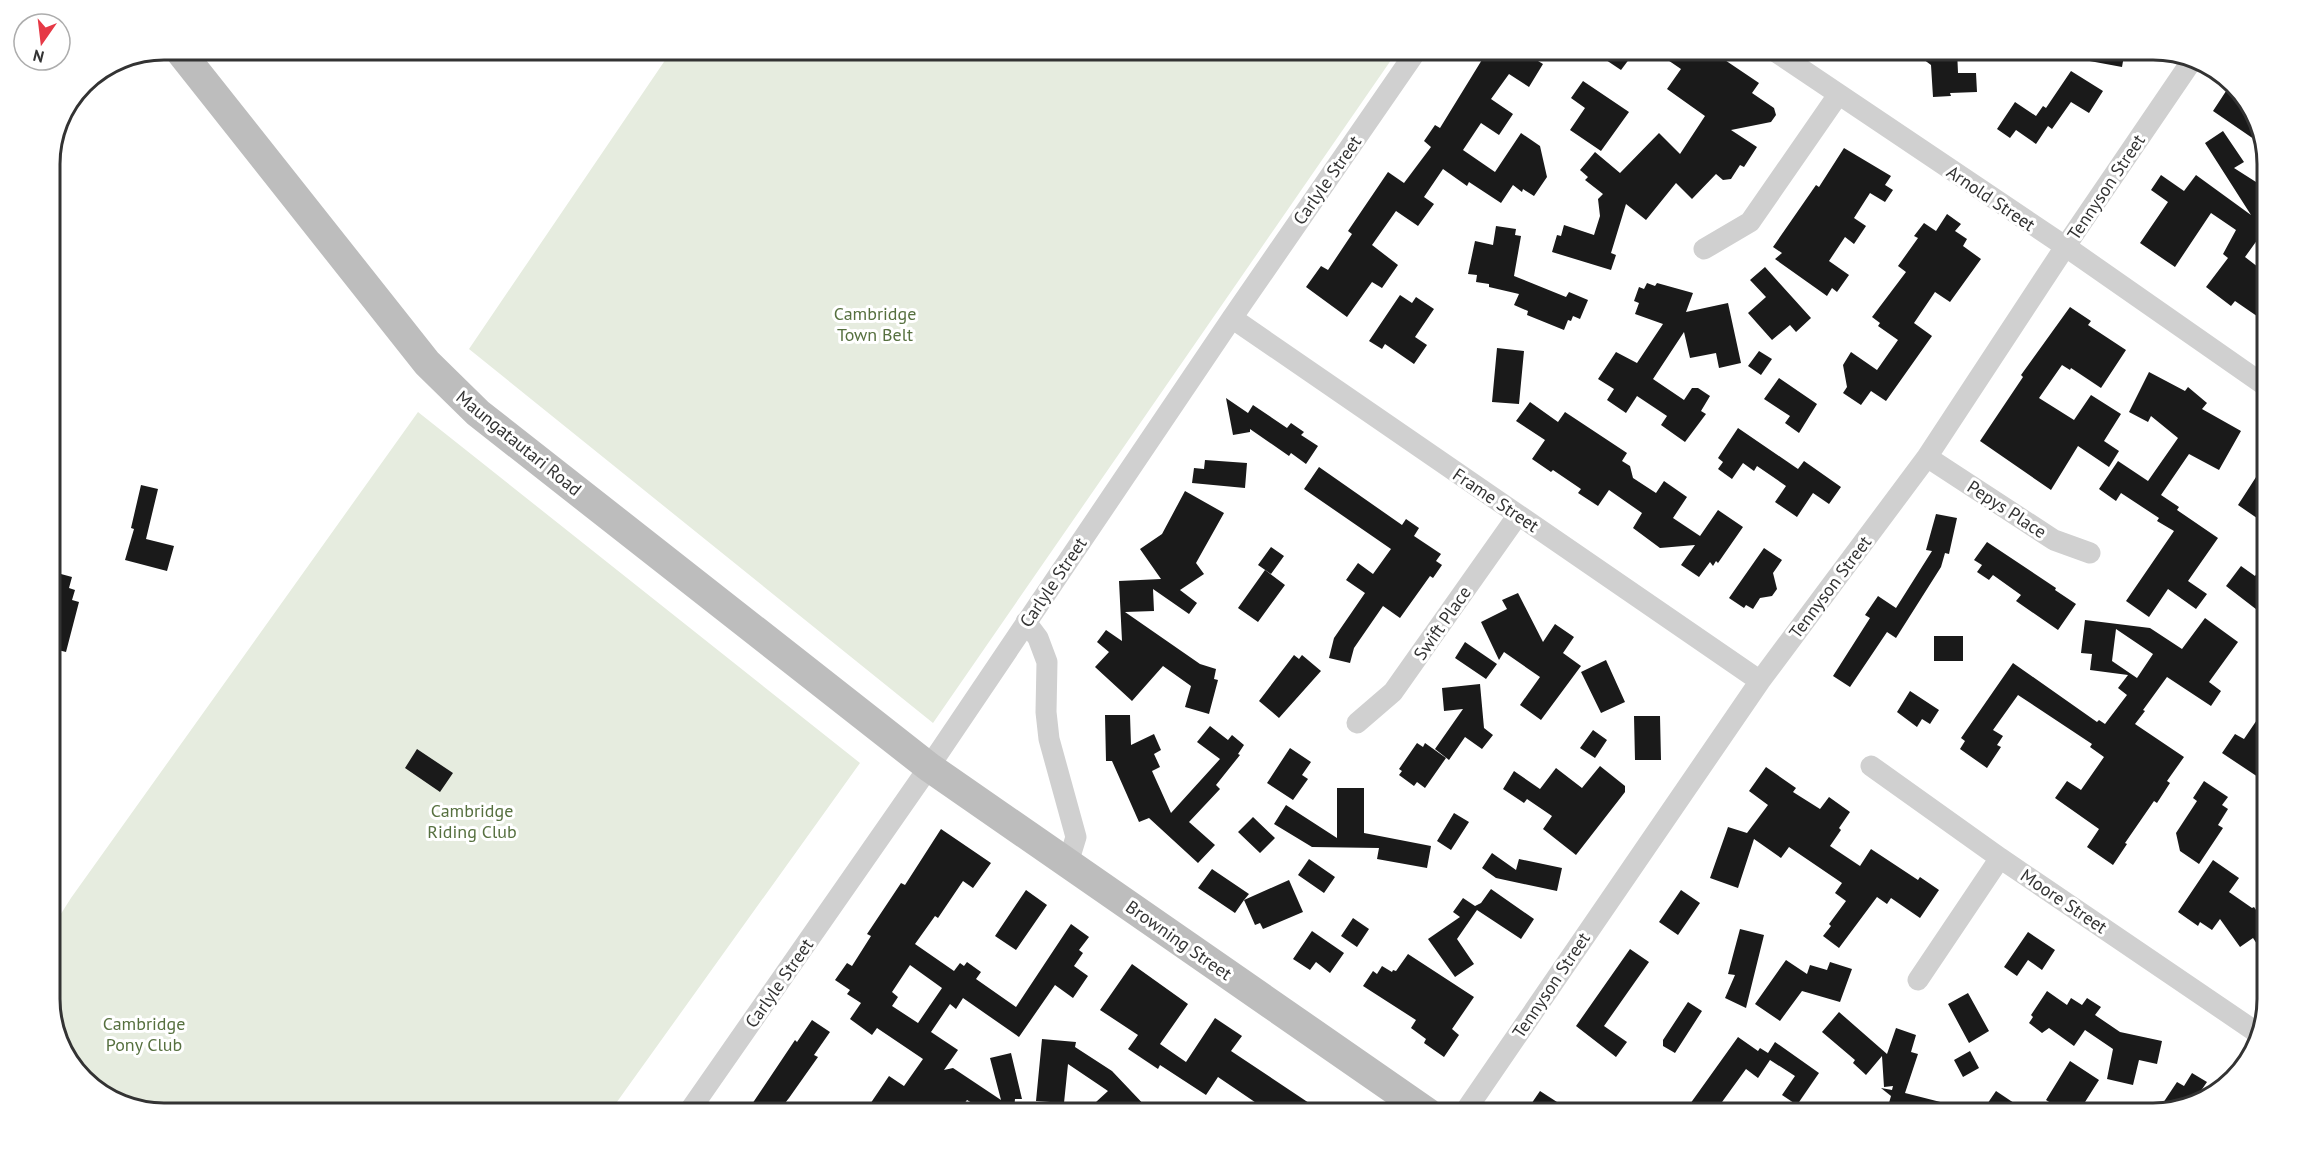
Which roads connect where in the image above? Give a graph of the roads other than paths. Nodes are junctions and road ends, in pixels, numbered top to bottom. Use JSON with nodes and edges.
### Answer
{"nodes":[{"id":1,"x":186,"y":60,"type":"edge"},
{"id":2,"x":1410,"y":60,"type":"edge"},
{"id":3,"x":1787,"y":60,"type":"edge"},
{"id":4,"x":2188,"y":67,"type":"edge"},
{"id":5,"x":1838,"y":95,"type":"junction"},
{"id":6,"x":2065,"y":247,"type":"junction"},
{"id":7,"x":1704,"y":249,"type":"dead end"},
{"id":8,"x":1232,"y":318,"type":"junction"},
{"id":9,"x":2257,"y":380,"type":"edge"},
{"id":10,"x":1927,"y":457,"type":"junction"},
{"id":11,"x":1518,"y":515,"type":"junction"},
{"id":12,"x":2090,"y":553,"type":"dead end"},
{"id":13,"x":1026,"y":622,"type":"junction"},
{"id":14,"x":1760,"y":681,"type":"junction"},
{"id":15,"x":1357,"y":723,"type":"dead end"},
{"id":16,"x":929,"y":766,"type":"junction"},
{"id":17,"x":1871,"y":766,"type":"dead end"},
{"id":18,"x":2000,"y":858,"type":"junction"},
{"id":19,"x":1068,"y":863,"type":"junction"},
{"id":20,"x":1918,"y":980,"type":"dead end"},
{"id":21,"x":2252,"y":1029,"type":"edge"},
{"id":22,"x":695,"y":1103,"type":"edge"},
{"id":23,"x":1414,"y":1103,"type":"edge"},
{"id":24,"x":1471,"y":1103,"type":"edge"}],
"edges":[{"from":1,"to":16,"type":"street","name":"Maungatautari Road"},
{"from":2,"to":8,"type":"street","name":"Carlyle Street"},
{"from":3,"to":5,"type":"street","name":"Arnold Street"},
{"from":4,"to":6,"type":"street","name":"Tennyson Street"},
{"from":5,"to":6,"type":"street","name":"Arnold Street"},
{"from":5,"to":7,"type":"street"},
{"from":6,"to":9,"type":"street","name":"Arnold Street"},
{"from":6,"to":10,"type":"street","name":"Tennyson Street"},
{"from":8,"to":11,"type":"street","name":"Frame Street"},
{"from":8,"to":13,"type":"street","name":"Carlyle Street"},
{"from":10,"to":12,"type":"street","name":"Pepys Place"},
{"from":10,"to":14,"type":"street","name":"Tennyson Street"},
{"from":11,"to":14,"type":"street","name":"Frame Street"},
{"from":11,"to":15,"type":"street","name":"Swift Place"},
{"from":13,"to":16,"type":"street","name":"Carlyle Street"},
{"from":13,"to":19,"type":"street"},
{"from":14,"to":24,"type":"street","name":"Tennyson Street"},
{"from":16,"to":19,"type":"street","name":"Browning Street"},
{"from":16,"to":22,"type":"street","name":"Carlyle Street"},
{"from":17,"to":18,"type":"street","name":"Moore Street"},
{"from":18,"to":20,"type":"street"},
{"from":18,"to":21,"type":"street","name":"Moore Street"},
{"from":19,"to":23,"type":"street","name":"Browning Street"}]}
